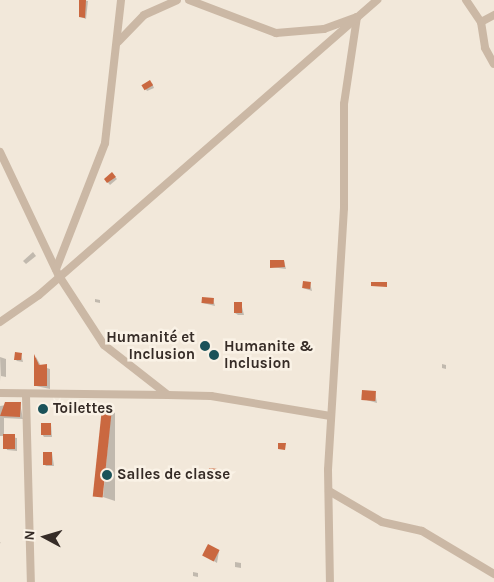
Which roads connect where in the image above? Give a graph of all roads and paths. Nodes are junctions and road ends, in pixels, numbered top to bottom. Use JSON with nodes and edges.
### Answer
{"nodes":[{"id":1,"x":121,"y":0,"type":"edge"},
{"id":2,"x":177,"y":0,"type":"edge"},
{"id":3,"x":189,"y":0,"type":"edge"},
{"id":4,"x":377,"y":0,"type":"edge"},
{"id":5,"x":466,"y":0,"type":"edge"},
{"id":6,"x":494,"y":15,"type":"edge"},
{"id":7,"x":357,"y":18,"type":"junction"},
{"id":8,"x":481,"y":22,"type":"junction"},
{"id":9,"x":118,"y":42,"type":"junction"},
{"id":10,"x":494,"y":64,"type":"edge"},
{"id":11,"x":0,"y":152,"type":"edge"},
{"id":12,"x":57,"y":273,"type":"junction"},
{"id":13,"x":0,"y":322,"type":"edge"},
{"id":14,"x":0,"y":393,"type":"edge"},
{"id":15,"x":168,"y":395,"type":"junction"},
{"id":16,"x":26,"y":396,"type":"junction"},
{"id":17,"x":330,"y":416,"type":"junction"},
{"id":18,"x":329,"y":490,"type":"junction"},
{"id":19,"x":494,"y":574,"type":"edge"},
{"id":20,"x":31,"y":582,"type":"edge"},
{"id":21,"x":330,"y":582,"type":"edge"}],
"edges":[{"from":1,"to":9,"type":"street"},
{"from":2,"to":9,"type":"street"},
{"from":3,"to":7,"type":"street"},
{"from":4,"to":7,"type":"street"},
{"from":5,"to":8,"type":"street"},
{"from":6,"to":8,"type":"street"},
{"from":7,"to":12,"type":"street"},
{"from":7,"to":17,"type":"street"},
{"from":8,"to":10,"type":"street"},
{"from":9,"to":12,"type":"street"},
{"from":11,"to":12,"type":"street"},
{"from":12,"to":13,"type":"street"},
{"from":12,"to":15,"type":"street"},
{"from":14,"to":16,"type":"street"},
{"from":15,"to":16,"type":"street"},
{"from":15,"to":17,"type":"street"},
{"from":16,"to":20,"type":"street"},
{"from":17,"to":18,"type":"street"},
{"from":18,"to":19,"type":"street"},
{"from":18,"to":21,"type":"street"}]}
